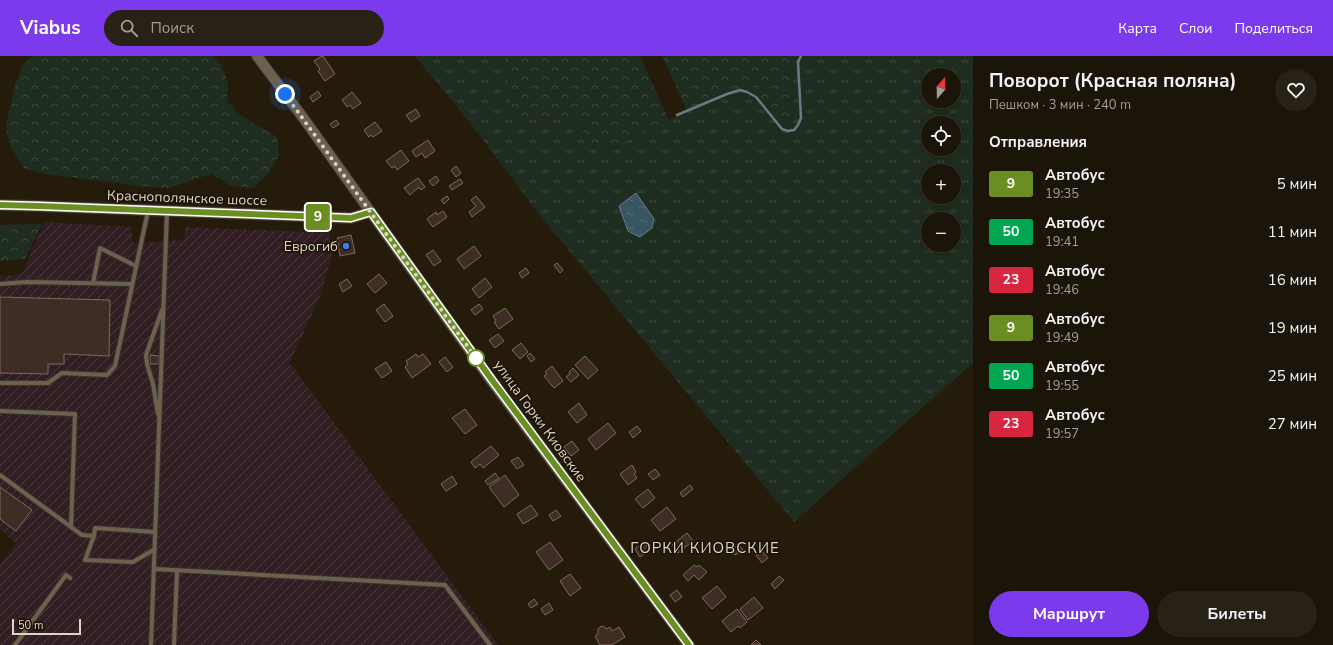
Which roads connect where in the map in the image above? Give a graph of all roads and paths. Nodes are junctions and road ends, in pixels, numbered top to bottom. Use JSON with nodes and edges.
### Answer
{"nodes":[{"id":1,"x":257,"y":56,"type":"edge"},
{"id":2,"x":0,"y":205,"type":"edge"},
{"id":3,"x":148,"y":210,"type":"junction"},
{"id":4,"x":167,"y":211,"type":"junction"},
{"id":5,"x":371,"y":212,"type":"junction"},
{"id":6,"x":136,"y":266,"type":"junction"},
{"id":7,"x":0,"y":284,"type":"edge"},
{"id":8,"x":93,"y":284,"type":"junction"},
{"id":9,"x":132,"y":284,"type":"junction"},
{"id":10,"x":164,"y":305,"type":"junction"},
{"id":11,"x":0,"y":383,"type":"edge"},
{"id":12,"x":0,"y":411,"type":"edge"},
{"id":13,"x":160,"y":422,"type":"junction"},
{"id":14,"x":0,"y":475,"type":"edge"},
{"id":15,"x":71,"y":527,"type":"junction"},
{"id":16,"x":155,"y":532,"type":"junction"},
{"id":17,"x":94,"y":536,"type":"junction"},
{"id":18,"x":155,"y":549,"type":"junction"},
{"id":19,"x":154,"y":569,"type":"junction"},
{"id":20,"x":178,"y":571,"type":"junction"},
{"id":21,"x":70,"y":578,"type":"dead end"},
{"id":22,"x":15,"y":645,"type":"edge"},
{"id":23,"x":151,"y":645,"type":"edge"},
{"id":24,"x":174,"y":645,"type":"edge"},
{"id":25,"x":490,"y":645,"type":"edge"},
{"id":26,"x":689,"y":645,"type":"edge"}],
"edges":[{"from":1,"to":5,"type":"main road","name":"улица Горки Киовские"},
{"from":2,"to":3,"type":"main road","name":"Краснополянское шоссе"},
{"from":3,"to":4,"type":"main road","name":"Краснополянское шоссе"},
{"from":3,"to":6,"type":"lane"},
{"from":4,"to":5,"type":"main road","name":"Краснополянское шоссе"},
{"from":4,"to":10,"type":"lane"},
{"from":5,"to":26,"type":"main road","name":"улица Горки Киовские"},
{"from":6,"to":8,"type":"lane"},
{"from":6,"to":9,"type":"lane"},
{"from":7,"to":8,"type":"lane"},
{"from":8,"to":9,"type":"lane"},
{"from":9,"to":11,"type":"lane"},
{"from":10,"to":13,"type":"lane"},
{"from":10,"to":13,"type":"lane"},
{"from":12,"to":15,"type":"lane"},
{"from":13,"to":16,"type":"lane"},
{"from":14,"to":15,"type":"lane"},
{"from":15,"to":17,"type":"lane"},
{"from":16,"to":17,"type":"lane"},
{"from":16,"to":18,"type":"lane"},
{"from":17,"to":18,"type":"lane"},
{"from":18,"to":19,"type":"lane"},
{"from":19,"to":20,"type":"lane"},
{"from":19,"to":23,"type":"lane"},
{"from":20,"to":24,"type":"lane"},
{"from":20,"to":25,"type":"lane"},
{"from":21,"to":22,"type":"lane"}]}
